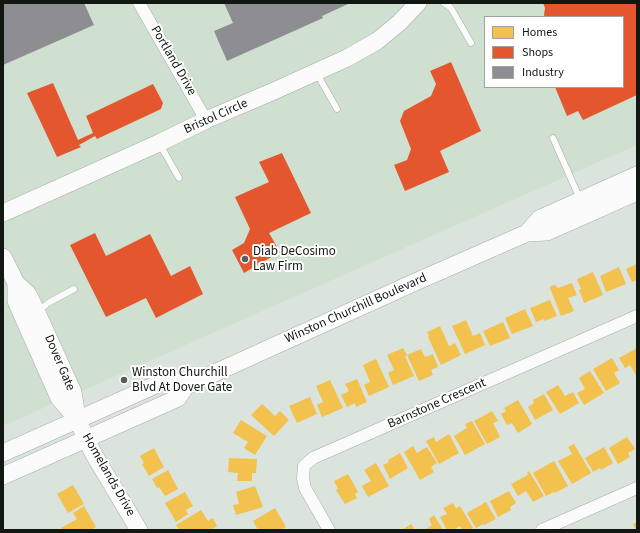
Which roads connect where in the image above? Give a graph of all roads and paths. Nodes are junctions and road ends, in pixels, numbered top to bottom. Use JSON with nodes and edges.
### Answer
{"nodes":[{"id":1,"x":139,"y":3,"type":"edge"},
{"id":2,"x":418,"y":3,"type":"edge"},
{"id":3,"x":444,"y":3,"type":"edge"},
{"id":4,"x":471,"y":43,"type":"dead end"},
{"id":5,"x":316,"y":73,"type":"junction"},
{"id":6,"x":337,"y":109,"type":"dead end"},
{"id":7,"x":206,"y":120,"type":"junction"},
{"id":8,"x":553,"y":138,"type":"dead end"},
{"id":9,"x":159,"y":143,"type":"junction"},
{"id":10,"x":637,"y":175,"type":"edge"},
{"id":11,"x":179,"y":178,"type":"dead end"},
{"id":12,"x":637,"y":192,"type":"edge"},
{"id":13,"x":581,"y":200,"type":"junction"},
{"id":14,"x":3,"y":213,"type":"edge"},
{"id":15,"x":527,"y":233,"type":"junction"},
{"id":16,"x":3,"y":257,"type":"edge"},
{"id":17,"x":16,"y":283,"type":"junction"},
{"id":18,"x":74,"y":289,"type":"dead end"},
{"id":19,"x":37,"y":313,"type":"junction"},
{"id":20,"x":637,"y":316,"type":"edge"},
{"id":21,"x":186,"y":386,"type":"junction"},
{"id":22,"x":77,"y":419,"type":"junction"},
{"id":23,"x":86,"y":439,"type":"junction"},
{"id":24,"x":3,"y":453,"type":"edge"},
{"id":25,"x":3,"y":476,"type":"edge"},
{"id":26,"x":637,"y":488,"type":"edge"},
{"id":27,"x":140,"y":530,"type":"edge"},
{"id":28,"x":329,"y":530,"type":"edge"},
{"id":29,"x":542,"y":530,"type":"edge"}],
"edges":[{"from":1,"to":7,"type":"street","name":"Portland Drive"},
{"from":2,"to":5,"type":"main road","name":"Bristol Circle"},
{"from":3,"to":4,"type":"lane"},
{"from":5,"to":6,"type":"lane"},
{"from":5,"to":7,"type":"main road","name":"Bristol Circle"},
{"from":7,"to":9,"type":"main road","name":"Bristol Circle"},
{"from":8,"to":13,"type":"lane"},
{"from":9,"to":11,"type":"lane"},
{"from":9,"to":14,"type":"main road","name":"Bristol Circle"},
{"from":10,"to":13,"type":"main road","name":"Winston Churchill Boulevard"},
{"from":12,"to":15,"type":"main road","name":"Winston Churchill Boulevard"},
{"from":13,"to":15,"type":"main road","name":"Winston Churchill Boulevard"},
{"from":15,"to":21,"type":"main road","name":"Winston Churchill Boulevard"},
{"from":16,"to":17,"type":"main road","name":"Dover Gate"},
{"from":17,"to":19,"type":"main road","name":"Dover Gate"},
{"from":17,"to":22,"type":"main road","name":"Dover Gate"},
{"from":18,"to":19,"type":"lane"},
{"from":19,"to":22,"type":"main road","name":"Dover Gate"},
{"from":20,"to":28,"type":"street","name":"Barnstone Crescent"},
{"from":21,"to":22,"type":"main road"},
{"from":21,"to":23,"type":"main road","name":"Winston Churchill Boulevard"},
{"from":22,"to":23,"type":"main road","name":"Homelands Drive"},
{"from":22,"to":24,"type":"main road"},
{"from":23,"to":25,"type":"main road","name":"Winston Churchill Boulevard"},
{"from":23,"to":27,"type":"main road","name":"Homelands Drive"},
{"from":26,"to":29,"type":"street"}]}
